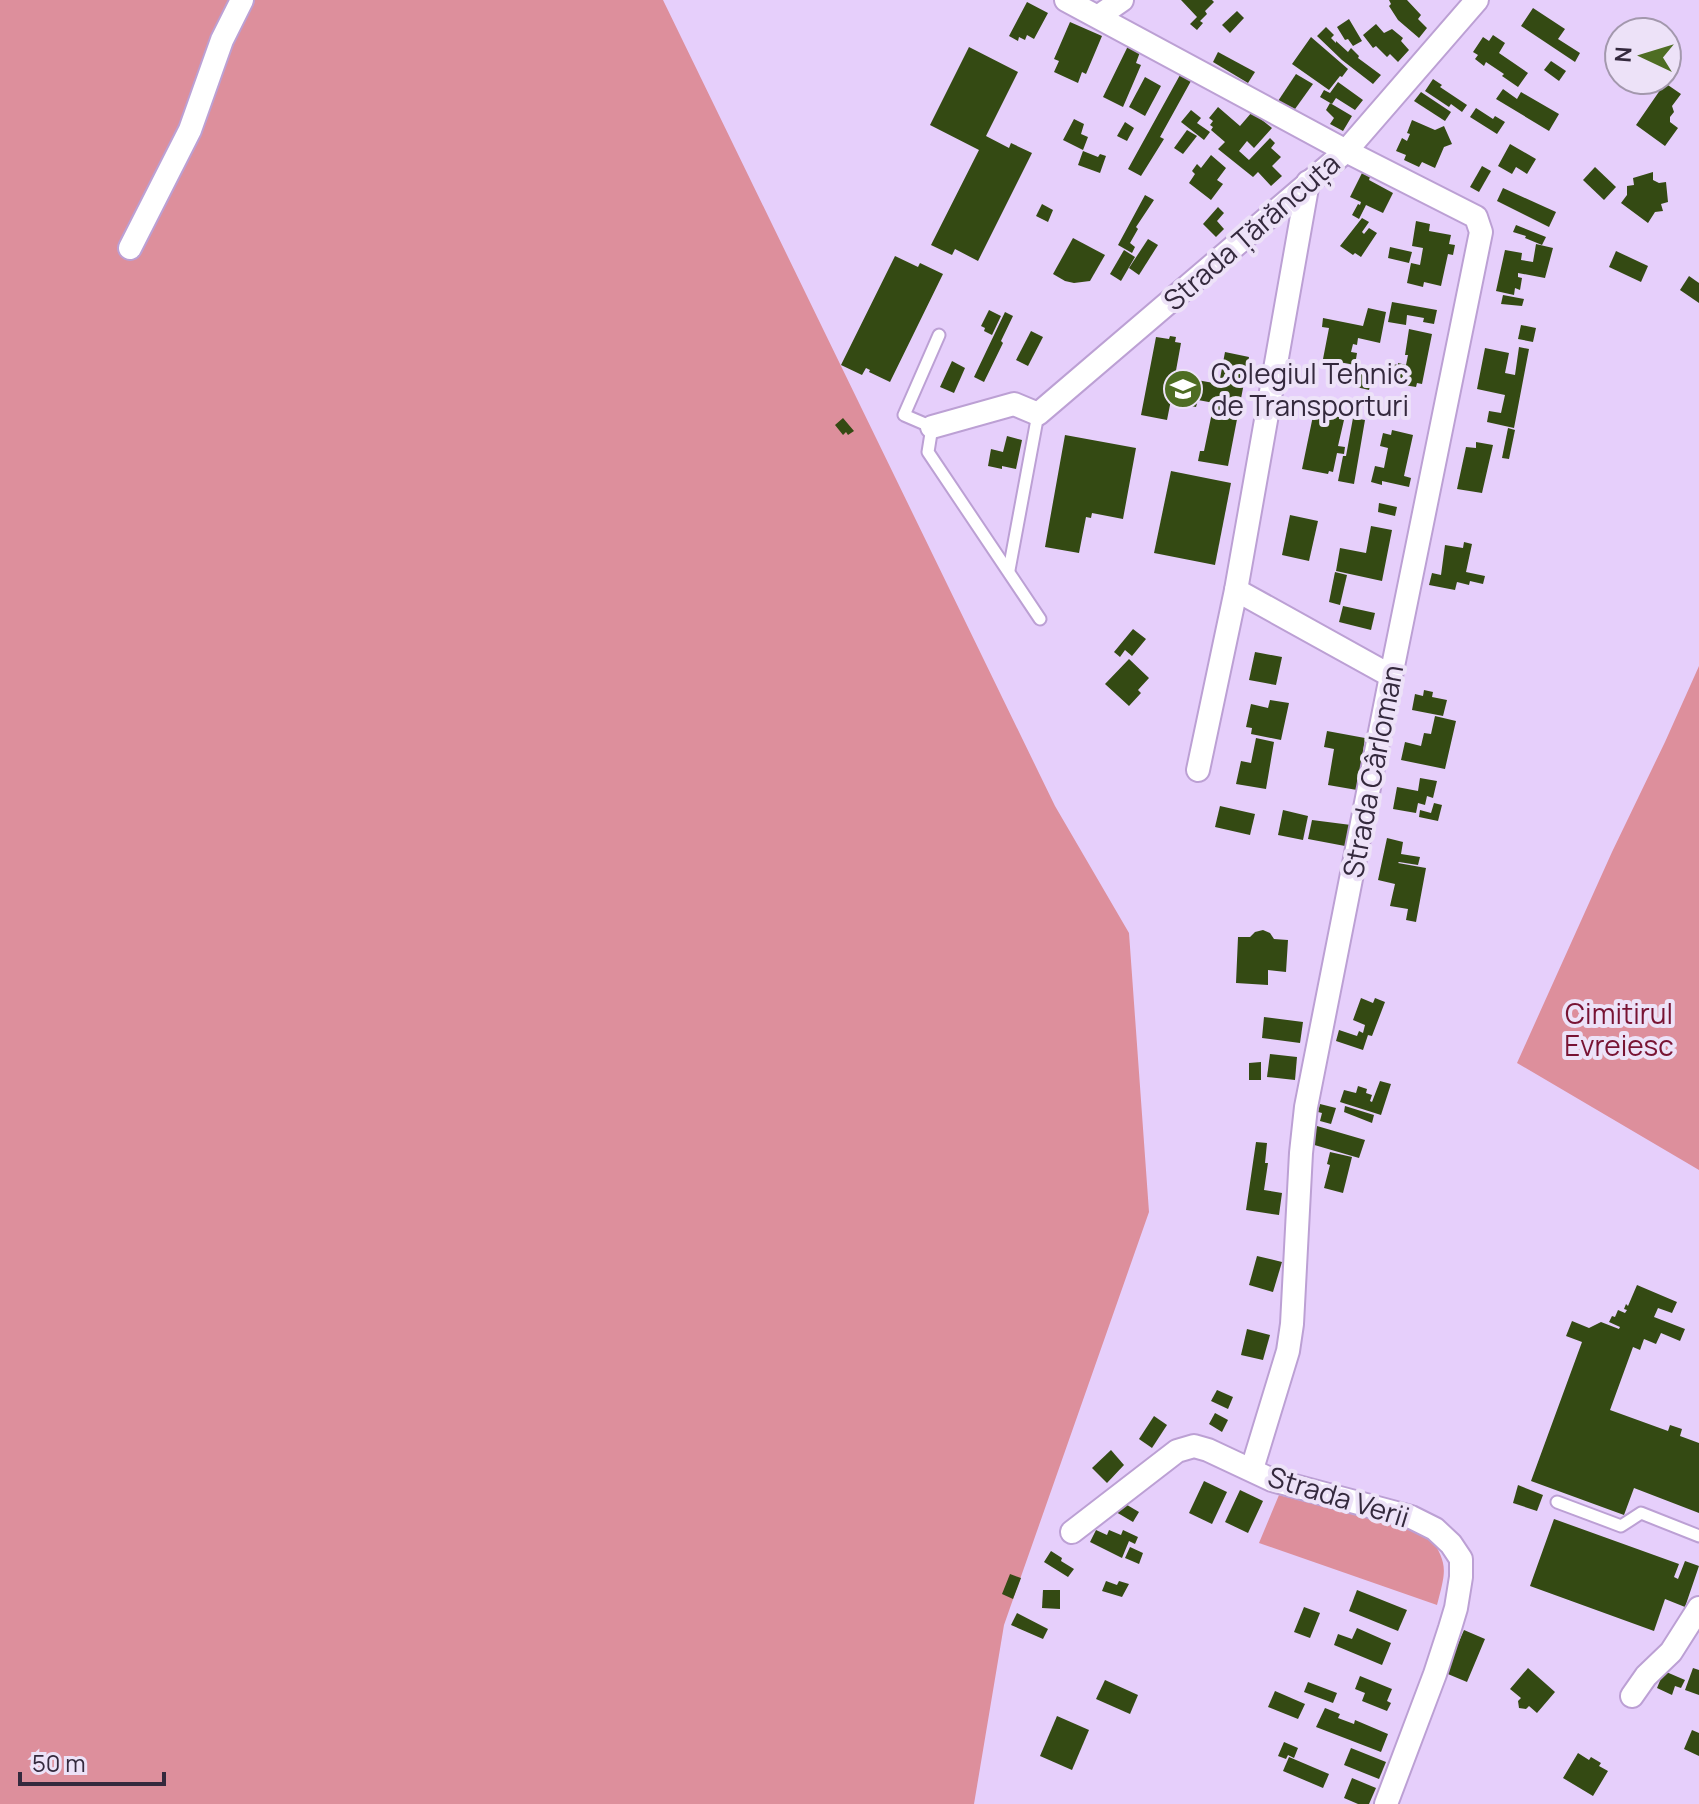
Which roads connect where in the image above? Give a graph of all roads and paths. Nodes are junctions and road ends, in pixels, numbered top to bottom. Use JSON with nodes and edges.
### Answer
{"nodes":[{"id":1,"x":242,"y":0,"type":"edge"},
{"id":2,"x":1066,"y":0,"type":"edge"},
{"id":3,"x":1122,"y":0,"type":"edge"},
{"id":4,"x":1477,"y":0,"type":"edge"},
{"id":5,"x":1099,"y":16,"type":"junction"},
{"id":6,"x":1346,"y":151,"type":"junction"},
{"id":7,"x":1308,"y":182,"type":"junction"},
{"id":8,"x":130,"y":248,"type":"dead end"},
{"id":9,"x":939,"y":335,"type":"dead end"},
{"id":10,"x":1038,"y":414,"type":"junction"},
{"id":11,"x":932,"y":427,"type":"junction"},
{"id":12,"x":1009,"y":570,"type":"junction"},
{"id":13,"x":1236,"y":590,"type":"junction"},
{"id":14,"x":1040,"y":619,"type":"dead end"},
{"id":15,"x":1391,"y":676,"type":"junction"},
{"id":16,"x":1198,"y":770,"type":"dead end"},
{"id":17,"x":1252,"y":1469,"type":"junction"},
{"id":18,"x":1557,"y":1502,"type":"dead end"},
{"id":19,"x":1072,"y":1532,"type":"dead end"},
{"id":20,"x":1699,"y":1536,"type":"edge"},
{"id":21,"x":1699,"y":1608,"type":"edge"},
{"id":22,"x":1632,"y":1696,"type":"dead end"},
{"id":23,"x":1386,"y":1804,"type":"edge"}],
"edges":[{"from":1,"to":8,"type":"street"},
{"from":2,"to":5,"type":"street","name":"Strada Țărăncuța"},
{"from":3,"to":5,"type":"street"},
{"from":4,"to":6,"type":"street"},
{"from":5,"to":6,"type":"street","name":"Strada Țărăncuța"},
{"from":6,"to":7,"type":"street","name":"Strada Țărăncuța"},
{"from":6,"to":15,"type":"street","name":"Strada Cârloman"},
{"from":7,"to":10,"type":"street","name":"Strada Țărăncuța"},
{"from":7,"to":13,"type":"street"},
{"from":9,"to":11,"type":"lane"},
{"from":10,"to":11,"type":"street"},
{"from":10,"to":12,"type":"lane"},
{"from":11,"to":12,"type":"lane"},
{"from":12,"to":14,"type":"lane"},
{"from":13,"to":15,"type":"street"},
{"from":13,"to":16,"type":"street"},
{"from":15,"to":17,"type":"street","name":"Strada Cârloman"},
{"from":17,"to":19,"type":"street","name":"Strada Verii"},
{"from":17,"to":23,"type":"street","name":"Strada Verii"},
{"from":18,"to":20,"type":"lane"},
{"from":21,"to":22,"type":"street"}]}
